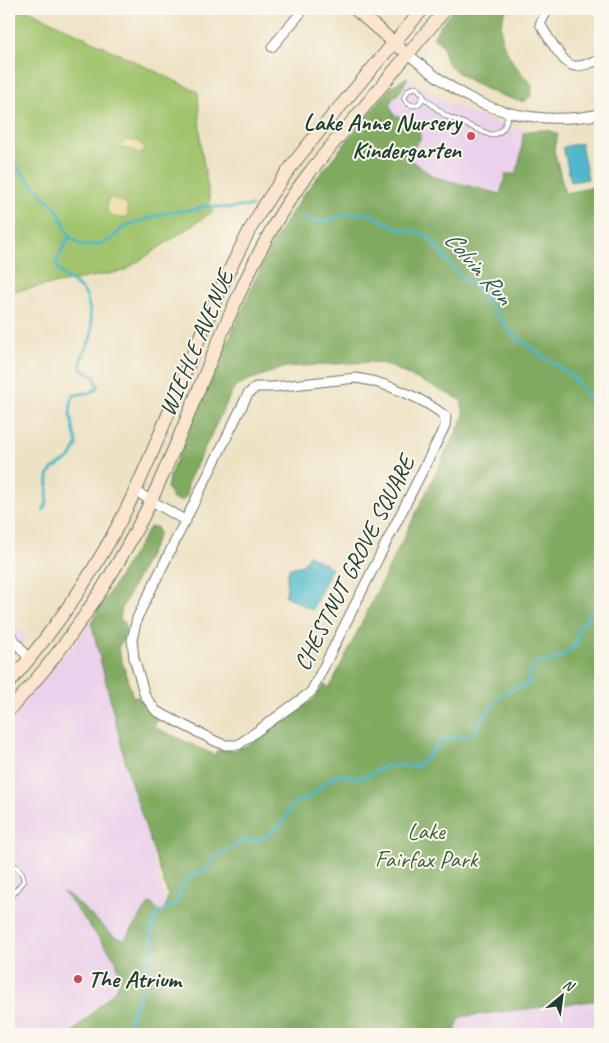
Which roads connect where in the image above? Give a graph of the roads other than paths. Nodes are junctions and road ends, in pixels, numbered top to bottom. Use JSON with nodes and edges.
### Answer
{"nodes":[{"id":1,"x":304,"y":9,"type":"edge"},
{"id":2,"x":356,"y":9,"type":"edge"},
{"id":3,"x":423,"y":9,"type":"edge"},
{"id":4,"x":446,"y":9,"type":"edge"},
{"id":5,"x":548,"y":9,"type":"edge"},
{"id":6,"x":394,"y":42,"type":"junction"},
{"id":7,"x":272,"y":47,"type":"dead end"},
{"id":8,"x":408,"y":54,"type":"junction"},
{"id":9,"x":600,"y":60,"type":"edge"},
{"id":10,"x":423,"y":98,"type":"junction"},
{"id":11,"x":509,"y":112,"type":"junction"},
{"id":12,"x":600,"y":114,"type":"edge"},
{"id":13,"x":135,"y":491,"type":"junction"},
{"id":14,"x":151,"y":501,"type":"junction"},
{"id":15,"x":186,"y":521,"type":"junction"},
{"id":16,"x":9,"y":633,"type":"edge"},
{"id":17,"x":29,"y":660,"type":"junction"},
{"id":18,"x":9,"y":683,"type":"edge"},
{"id":19,"x":9,"y":710,"type":"edge"},
{"id":20,"x":9,"y":860,"type":"edge"},
{"id":21,"x":9,"y":899,"type":"edge"}],
"edges":[{"from":1,"to":7,"type":"street"},
{"from":2,"to":6,"type":"main road"},
{"from":3,"to":6,"type":"main road","name":"WIEHLE AVENUE"},
{"from":4,"to":8,"type":"main road","name":"WIEHLE AVENUE"},
{"from":5,"to":9,"type":"street"},
{"from":6,"to":8,"type":"main road"},
{"from":6,"to":13,"type":"main road","name":"WIEHLE AVENUE"},
{"from":8,"to":11,"type":"street"},
{"from":8,"to":14,"type":"main road","name":"WIEHLE AVENUE"},
{"from":10,"to":10,"type":"lane"},
{"from":10,"to":11,"type":"lane"},
{"from":11,"to":12,"type":"street"},
{"from":13,"to":14,"type":"street"},
{"from":13,"to":17,"type":"main road","name":"WIEHLE AVENUE"},
{"from":14,"to":15,"type":"street"},
{"from":14,"to":19,"type":"main road","name":"WIEHLE AVENUE"},
{"from":15,"to":15,"type":"street","name":"CHESTNUT GROVE SQUARE"},
{"from":16,"to":17,"type":"street"},
{"from":17,"to":18,"type":"main road","name":"WIEHLE AVENUE"},
{"from":20,"to":21,"type":"lane"}]}
